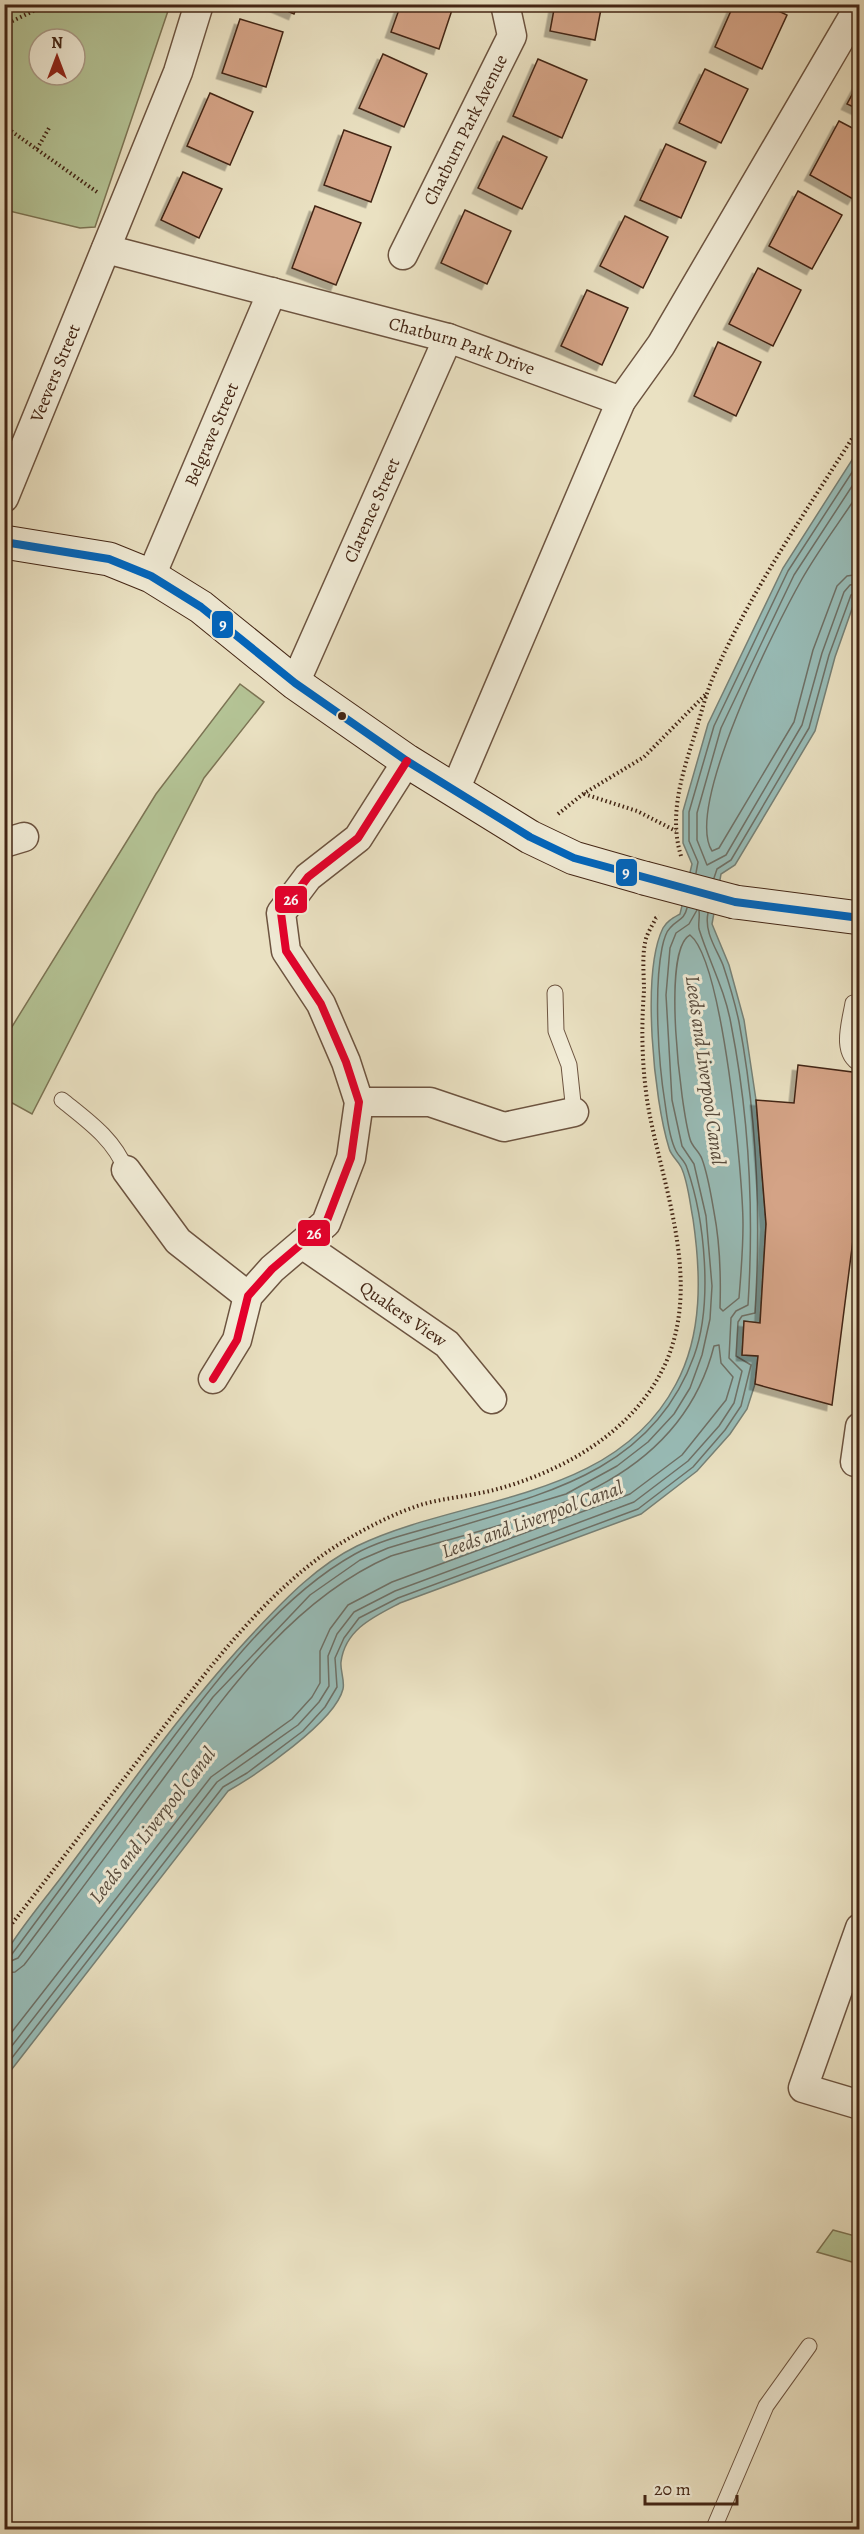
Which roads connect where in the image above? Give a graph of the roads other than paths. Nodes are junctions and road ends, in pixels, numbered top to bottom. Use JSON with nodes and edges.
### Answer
{"nodes":[{"id":1,"x":199,"y":4,"type":"edge"},
{"id":2,"x":505,"y":4,"type":"edge"},
{"id":3,"x":860,"y":5,"type":"edge"},
{"id":4,"x":106,"y":249,"type":"junction"},
{"id":5,"x":403,"y":255,"type":"dead end"},
{"id":6,"x":272,"y":292,"type":"junction"},
{"id":7,"x":448,"y":338,"type":"junction"},
{"id":8,"x":621,"y":401,"type":"junction"},
{"id":9,"x":6,"y":492,"type":"edge"},
{"id":10,"x":4,"y":542,"type":"edge"},
{"id":11,"x":151,"y":576,"type":"junction"},
{"id":12,"x":295,"y":683,"type":"junction"},
{"id":13,"x":407,"y":761,"type":"junction"},
{"id":14,"x":455,"y":790,"type":"junction"},
{"id":15,"x":860,"y":918,"type":"edge"},
{"id":16,"x":555,"y":993,"type":"dead end"},
{"id":17,"x":853,"y":1003,"type":"dead end"},
{"id":18,"x":860,"y":1064,"type":"edge"},
{"id":19,"x":62,"y":1100,"type":"dead end"},
{"id":20,"x":359,"y":1102,"type":"junction"},
{"id":21,"x":574,"y":1112,"type":"joint"},
{"id":22,"x":126,"y":1170,"type":"joint"},
{"id":23,"x":302,"y":1245,"type":"junction"},
{"id":24,"x":248,"y":1296,"type":"junction"},
{"id":25,"x":213,"y":1379,"type":"dead end"},
{"id":26,"x":492,"y":1399,"type":"dead end"},
{"id":27,"x":860,"y":1427,"type":"edge"},
{"id":28,"x":855,"y":1462,"type":"dead end"},
{"id":29,"x":860,"y":1928,"type":"edge"},
{"id":30,"x":860,"y":2105,"type":"edge"},
{"id":31,"x":809,"y":2346,"type":"dead end"},
{"id":32,"x":713,"y":2529,"type":"edge"}],
"edges":[{"from":1,"to":4,"type":"street"},
{"from":2,"to":5,"type":"street","name":"Chatburn Park Avenue"},
{"from":3,"to":8,"type":"street"},
{"from":4,"to":6,"type":"street","name":"Chatburn Park Drive"},
{"from":4,"to":9,"type":"street","name":"Veevers Street"},
{"from":6,"to":7,"type":"street","name":"Chatburn Park Drive"},
{"from":6,"to":11,"type":"street","name":"Belgrave Street"},
{"from":7,"to":8,"type":"street","name":"Chatburn Park Drive"},
{"from":7,"to":12,"type":"street","name":"Clarence Street"},
{"from":8,"to":14,"type":"street"},
{"from":10,"to":11,"type":"main road"},
{"from":11,"to":12,"type":"main road"},
{"from":12,"to":13,"type":"main road"},
{"from":13,"to":14,"type":"main road"},
{"from":13,"to":20,"type":"street"},
{"from":14,"to":15,"type":"main road","bridge":true},
{"from":16,"to":21,"type":"lane"},
{"from":17,"to":18,"type":"lane"},
{"from":19,"to":22,"type":"lane"},
{"from":20,"to":21,"type":"street"},
{"from":20,"to":23,"type":"street"},
{"from":22,"to":24,"type":"street"},
{"from":23,"to":24,"type":"street"},
{"from":23,"to":26,"type":"street","name":"Quakers View"},
{"from":24,"to":25,"type":"street"},
{"from":27,"to":28,"type":"street"},
{"from":29,"to":30,"type":"street"},
{"from":31,"to":32,"type":"lane"}]}
